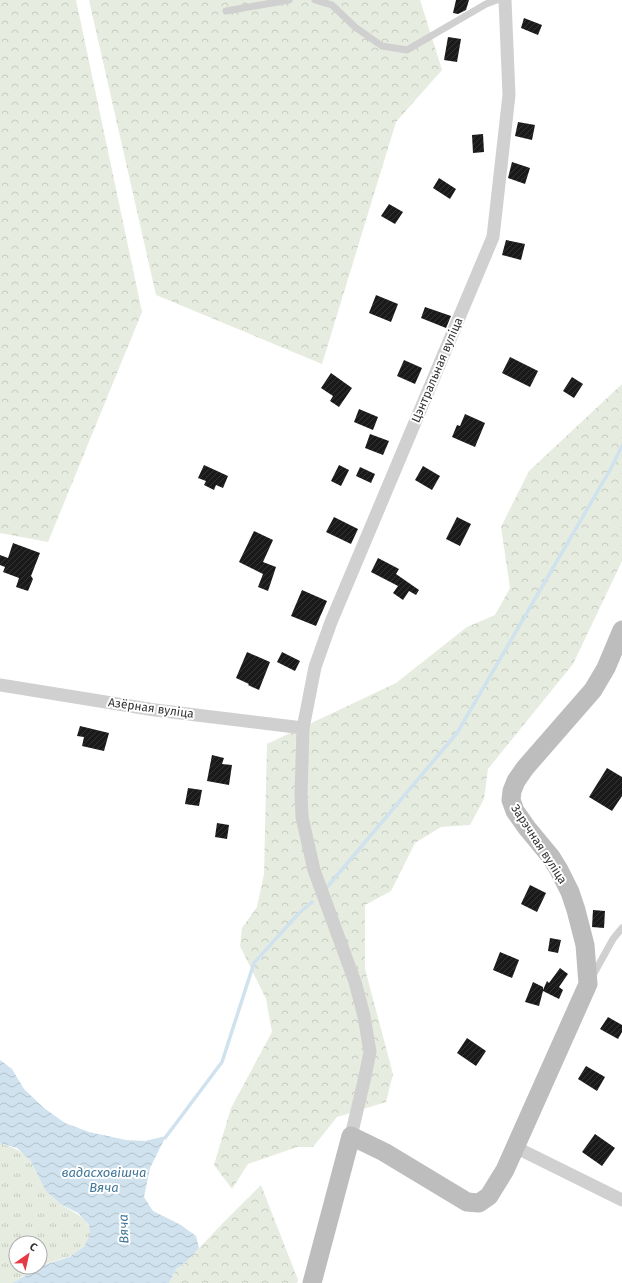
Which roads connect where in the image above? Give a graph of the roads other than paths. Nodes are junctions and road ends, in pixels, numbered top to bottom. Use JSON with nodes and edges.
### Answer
{"nodes":[{"id":1,"x":289,"y":0,"type":"edge"},
{"id":2,"x":315,"y":0,"type":"edge"},
{"id":3,"x":497,"y":0,"type":"edge"},
{"id":4,"x":505,"y":0,"type":"edge"},
{"id":5,"x":226,"y":11,"type":"dead end"},
{"id":6,"x":622,"y":630,"type":"edge"},
{"id":7,"x":0,"y":684,"type":"edge"},
{"id":8,"x":303,"y":728,"type":"junction"},
{"id":9,"x":622,"y":928,"type":"edge"},
{"id":10,"x":588,"y":984,"type":"junction"},
{"id":11,"x":351,"y":1136,"type":"junction"},
{"id":12,"x":515,"y":1147,"type":"junction"},
{"id":13,"x":622,"y":1200,"type":"edge"},
{"id":14,"x":312,"y":1283,"type":"edge"}],
"edges":[{"from":1,"to":5,"type":"lane"},
{"from":2,"to":3,"type":"lane"},
{"from":4,"to":8,"type":"street","name":"Цэнтральная вуліца"},
{"from":6,"to":10,"type":"street","name":"Зарэчная вуліца"},
{"from":7,"to":8,"type":"street","name":"Азёрная вуліца"},
{"from":8,"to":11,"type":"street","name":"Цэнтральная вуліца"},
{"from":9,"to":10,"type":"lane"},
{"from":10,"to":12,"type":"street","name":"Зарэчная вуліца"},
{"from":11,"to":12,"type":"street","name":"Зарэчная вуліца"},
{"from":11,"to":14,"type":"street"},
{"from":12,"to":13,"type":"street"}]}
